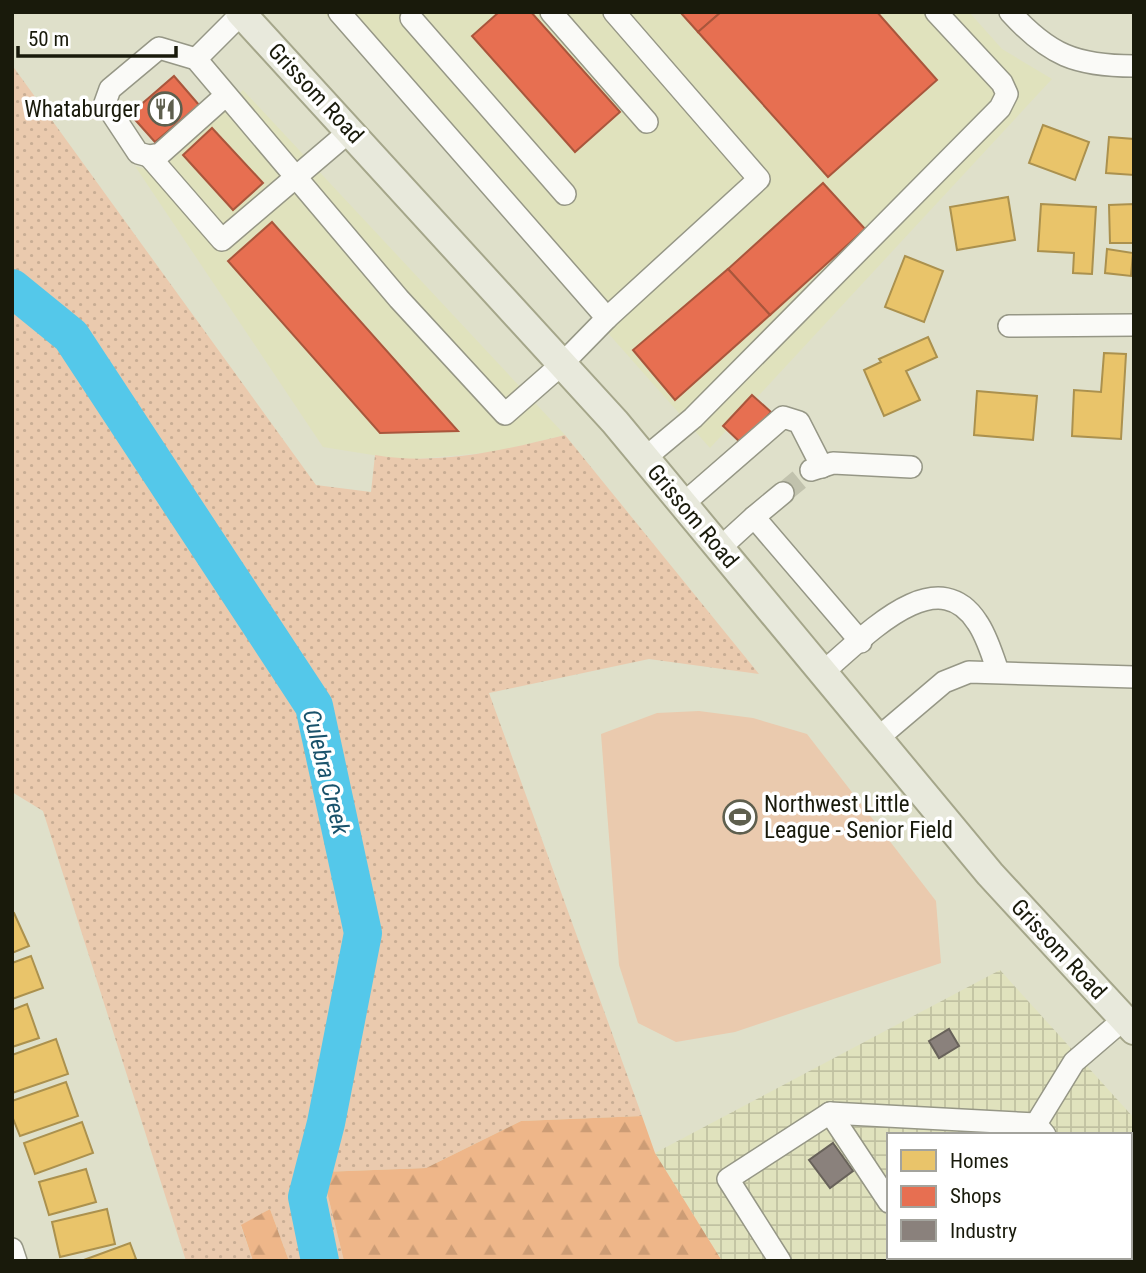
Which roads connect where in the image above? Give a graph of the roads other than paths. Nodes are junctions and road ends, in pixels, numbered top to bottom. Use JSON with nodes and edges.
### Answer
{"nodes":[{"id":1,"x":339,"y":12,"type":"edge"},
{"id":2,"x":551,"y":12,"type":"edge"},
{"id":3,"x":614,"y":12,"type":"edge"},
{"id":4,"x":936,"y":12,"type":"edge"},
{"id":5,"x":1010,"y":12,"type":"edge"},
{"id":6,"x":242,"y":13,"type":"edge"},
{"id":7,"x":411,"y":18,"type":"dead end"},
{"id":8,"x":196,"y":59,"type":"junction"},
{"id":9,"x":1134,"y":66,"type":"edge"},
{"id":10,"x":225,"y":96,"type":"junction"},
{"id":11,"x":647,"y":122,"type":"dead end"},
{"id":12,"x":351,"y":131,"type":"junction"},
{"id":13,"x":149,"y":156,"type":"junction"},
{"id":14,"x":294,"y":178,"type":"junction"},
{"id":15,"x":565,"y":194,"type":"dead end"},
{"id":16,"x":607,"y":318,"type":"junction"},
{"id":17,"x":1134,"y":325,"type":"edge"},
{"id":18,"x":1009,"y":326,"type":"dead end"},
{"id":19,"x":562,"y":365,"type":"junction"},
{"id":20,"x":645,"y":458,"type":"junction"},
{"id":21,"x":911,"y":467,"type":"dead end"},
{"id":22,"x":783,"y":493,"type":"tunnel mouth"},
{"id":23,"x":683,"y":504,"type":"junction"},
{"id":24,"x":754,"y":517,"type":"junction"},
{"id":25,"x":720,"y":548,"type":"junction"},
{"id":26,"x":861,"y":642,"type":"junction"},
{"id":27,"x":998,"y":671,"type":"junction"},
{"id":28,"x":823,"y":672,"type":"junction"},
{"id":29,"x":1134,"y":677,"type":"edge"},
{"id":30,"x":878,"y":738,"type":"junction"},
{"id":31,"x":1129,"y":1025,"type":"edge"},
{"id":32,"x":830,"y":1113,"type":"junction"},
{"id":33,"x":1038,"y":1131,"type":"edge"},
{"id":34,"x":887,"y":1199,"type":"edge"},
{"id":35,"x":12,"y":1249,"type":"edge"},
{"id":36,"x":16,"y":1261,"type":"edge"},
{"id":37,"x":780,"y":1261,"type":"edge"}],
"edges":[{"from":1,"to":16,"type":"street"},
{"from":2,"to":11,"type":"street"},
{"from":3,"to":16,"type":"street"},
{"from":4,"to":20,"type":"street"},
{"from":5,"to":9,"type":"street"},
{"from":6,"to":8,"type":"street"},
{"from":6,"to":12,"type":"main road","name":"Grissom Road"},
{"from":7,"to":15,"type":"street"},
{"from":8,"to":10,"type":"street"},
{"from":8,"to":13,"type":"street"},
{"from":10,"to":13,"type":"street"},
{"from":10,"to":14,"type":"street"},
{"from":12,"to":14,"type":"street"},
{"from":12,"to":19,"type":"main road","name":"Grissom Road"},
{"from":13,"to":14,"type":"street"},
{"from":14,"to":19,"type":"street"},
{"from":16,"to":19,"type":"street"},
{"from":17,"to":18,"type":"street"},
{"from":19,"to":20,"type":"main road","name":"Grissom Road"},
{"from":20,"to":23,"type":"main road","name":"Grissom Road"},
{"from":21,"to":23,"type":"street"},
{"from":22,"to":24,"type":"street"},
{"from":23,"to":25,"type":"main road","name":"Grissom Road"},
{"from":24,"to":25,"type":"street"},
{"from":24,"to":26,"type":"street"},
{"from":25,"to":28,"type":"main road","name":"Grissom Road"},
{"from":26,"to":27,"type":"street"},
{"from":26,"to":28,"type":"street"},
{"from":27,"to":29,"type":"street"},
{"from":27,"to":30,"type":"street"},
{"from":28,"to":30,"type":"main road","name":"Grissom Road"},
{"from":30,"to":31,"type":"main road","name":"Grissom Road"},
{"from":31,"to":33,"type":"street"},
{"from":32,"to":33,"type":"street"},
{"from":32,"to":34,"type":"street"},
{"from":32,"to":37,"type":"street"},
{"from":35,"to":36,"type":"street"}]}
